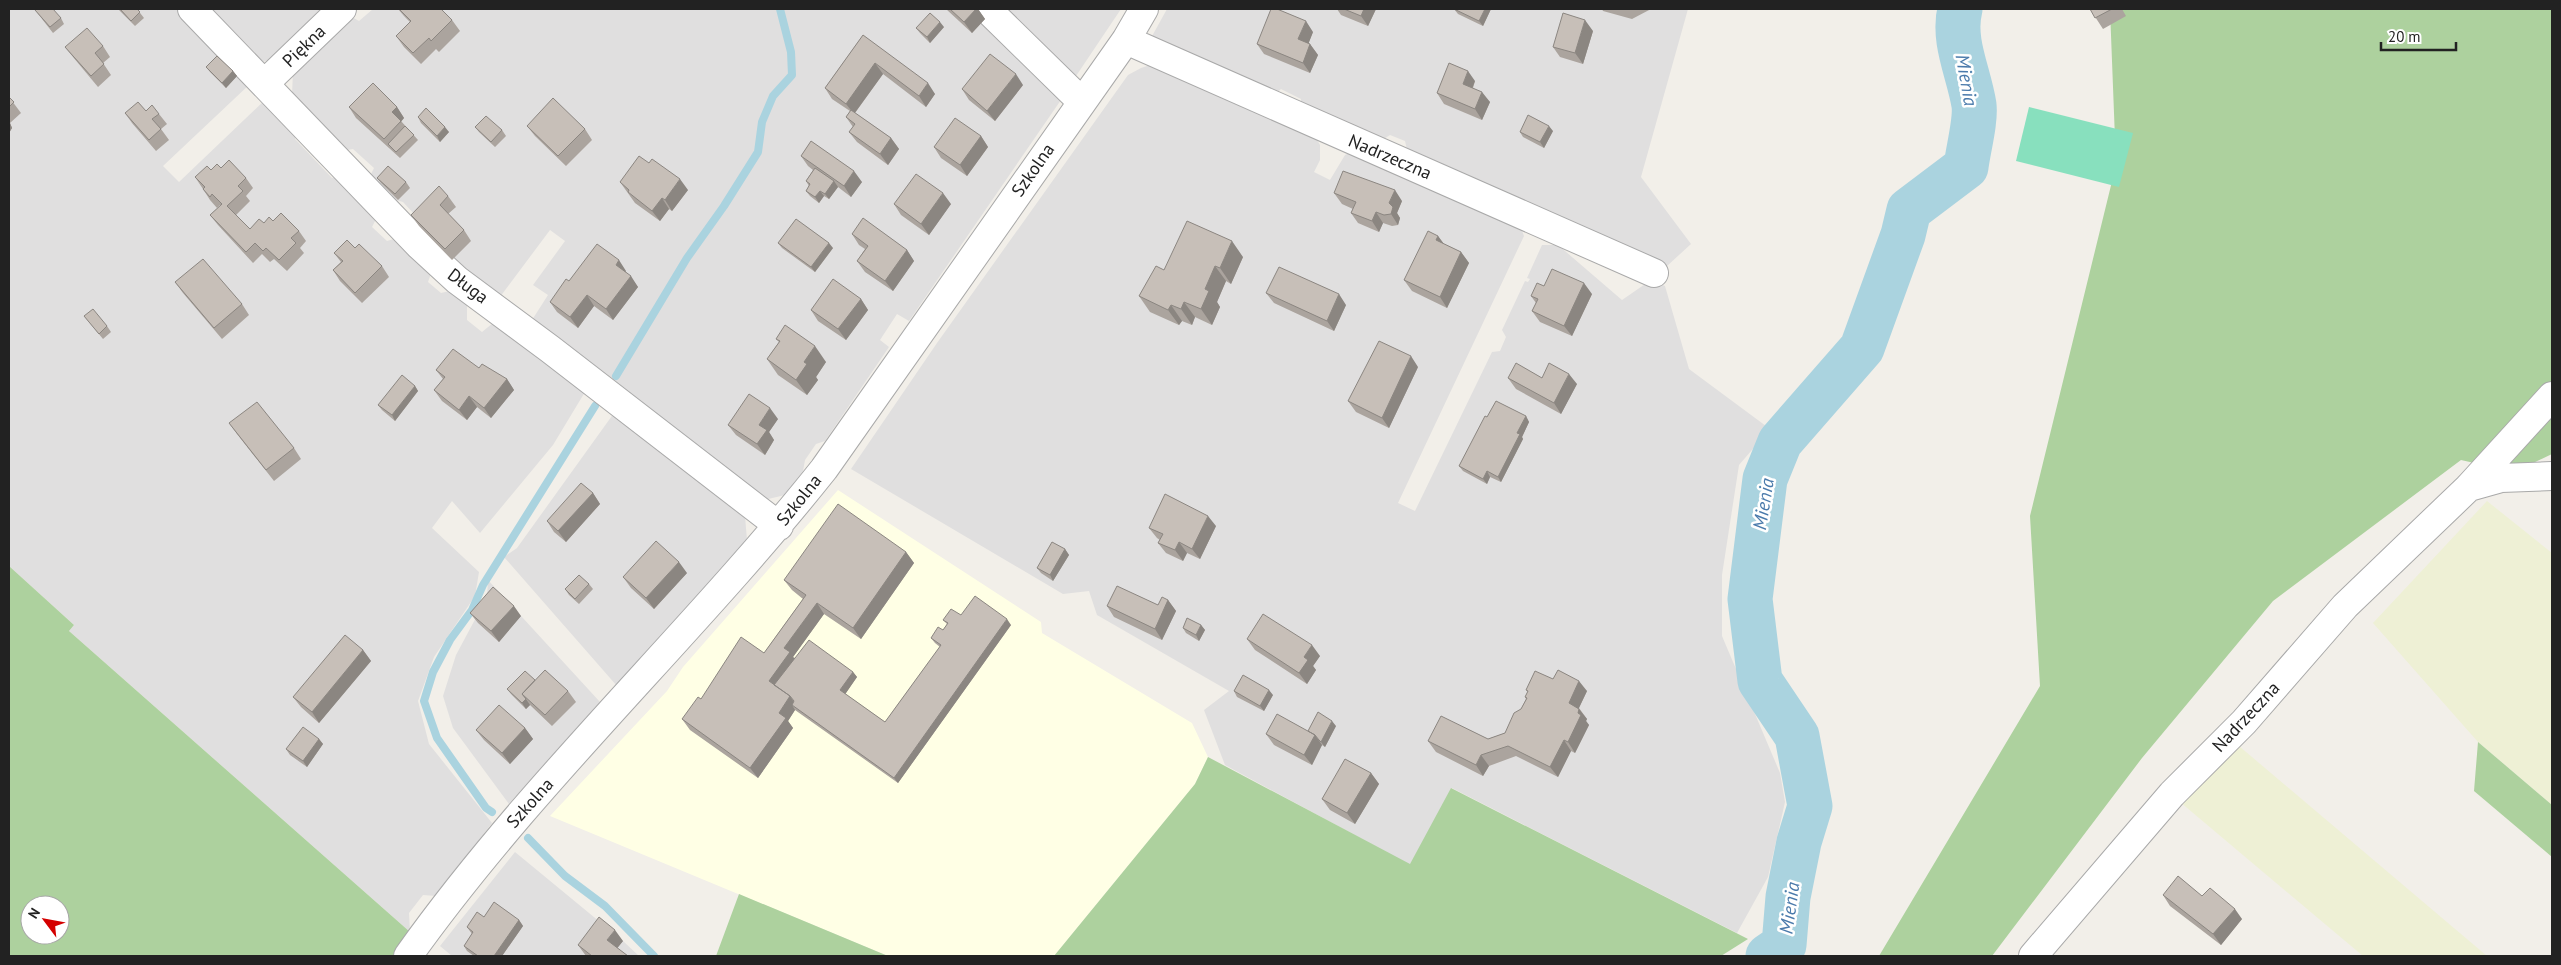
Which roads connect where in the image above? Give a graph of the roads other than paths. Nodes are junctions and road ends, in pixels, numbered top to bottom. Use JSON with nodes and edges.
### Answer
{"nodes":[{"id":1,"x":192,"y":9,"type":"edge"},
{"id":2,"x":342,"y":9,"type":"edge"},
{"id":3,"x":987,"y":9,"type":"edge"},
{"id":4,"x":1144,"y":9,"type":"edge"},
{"id":5,"x":1126,"y":40,"type":"junction"},
{"id":6,"x":265,"y":83,"type":"junction"},
{"id":7,"x":1081,"y":102,"type":"junction"},
{"id":8,"x":1654,"y":273,"type":"dead end"},
{"id":9,"x":2552,"y":396,"type":"edge"},
{"id":10,"x":2552,"y":476,"type":"edge"},
{"id":11,"x":2469,"y":487,"type":"junction"},
{"id":12,"x":779,"y":526,"type":"junction"},
{"id":13,"x":419,"y":952,"type":"edge"},
{"id":14,"x":2033,"y":956,"type":"edge"}],
"edges":[{"from":1,"to":6,"type":"street","name":"Długa"},
{"from":2,"to":6,"type":"street","name":"Piękna"},
{"from":3,"to":7,"type":"street"},
{"from":4,"to":5,"type":"street","name":"Szkolna"},
{"from":5,"to":7,"type":"street","name":"Szkolna"},
{"from":5,"to":8,"type":"street","name":"Nadrzeczna"},
{"from":6,"to":12,"type":"street","name":"Długa"},
{"from":7,"to":12,"type":"street","name":"Szkolna"},
{"from":9,"to":11,"type":"street","name":"Nadrzeczna"},
{"from":10,"to":11,"type":"street"},
{"from":11,"to":14,"type":"street","name":"Nadrzeczna"},
{"from":12,"to":13,"type":"street","name":"Szkolna"}]}
